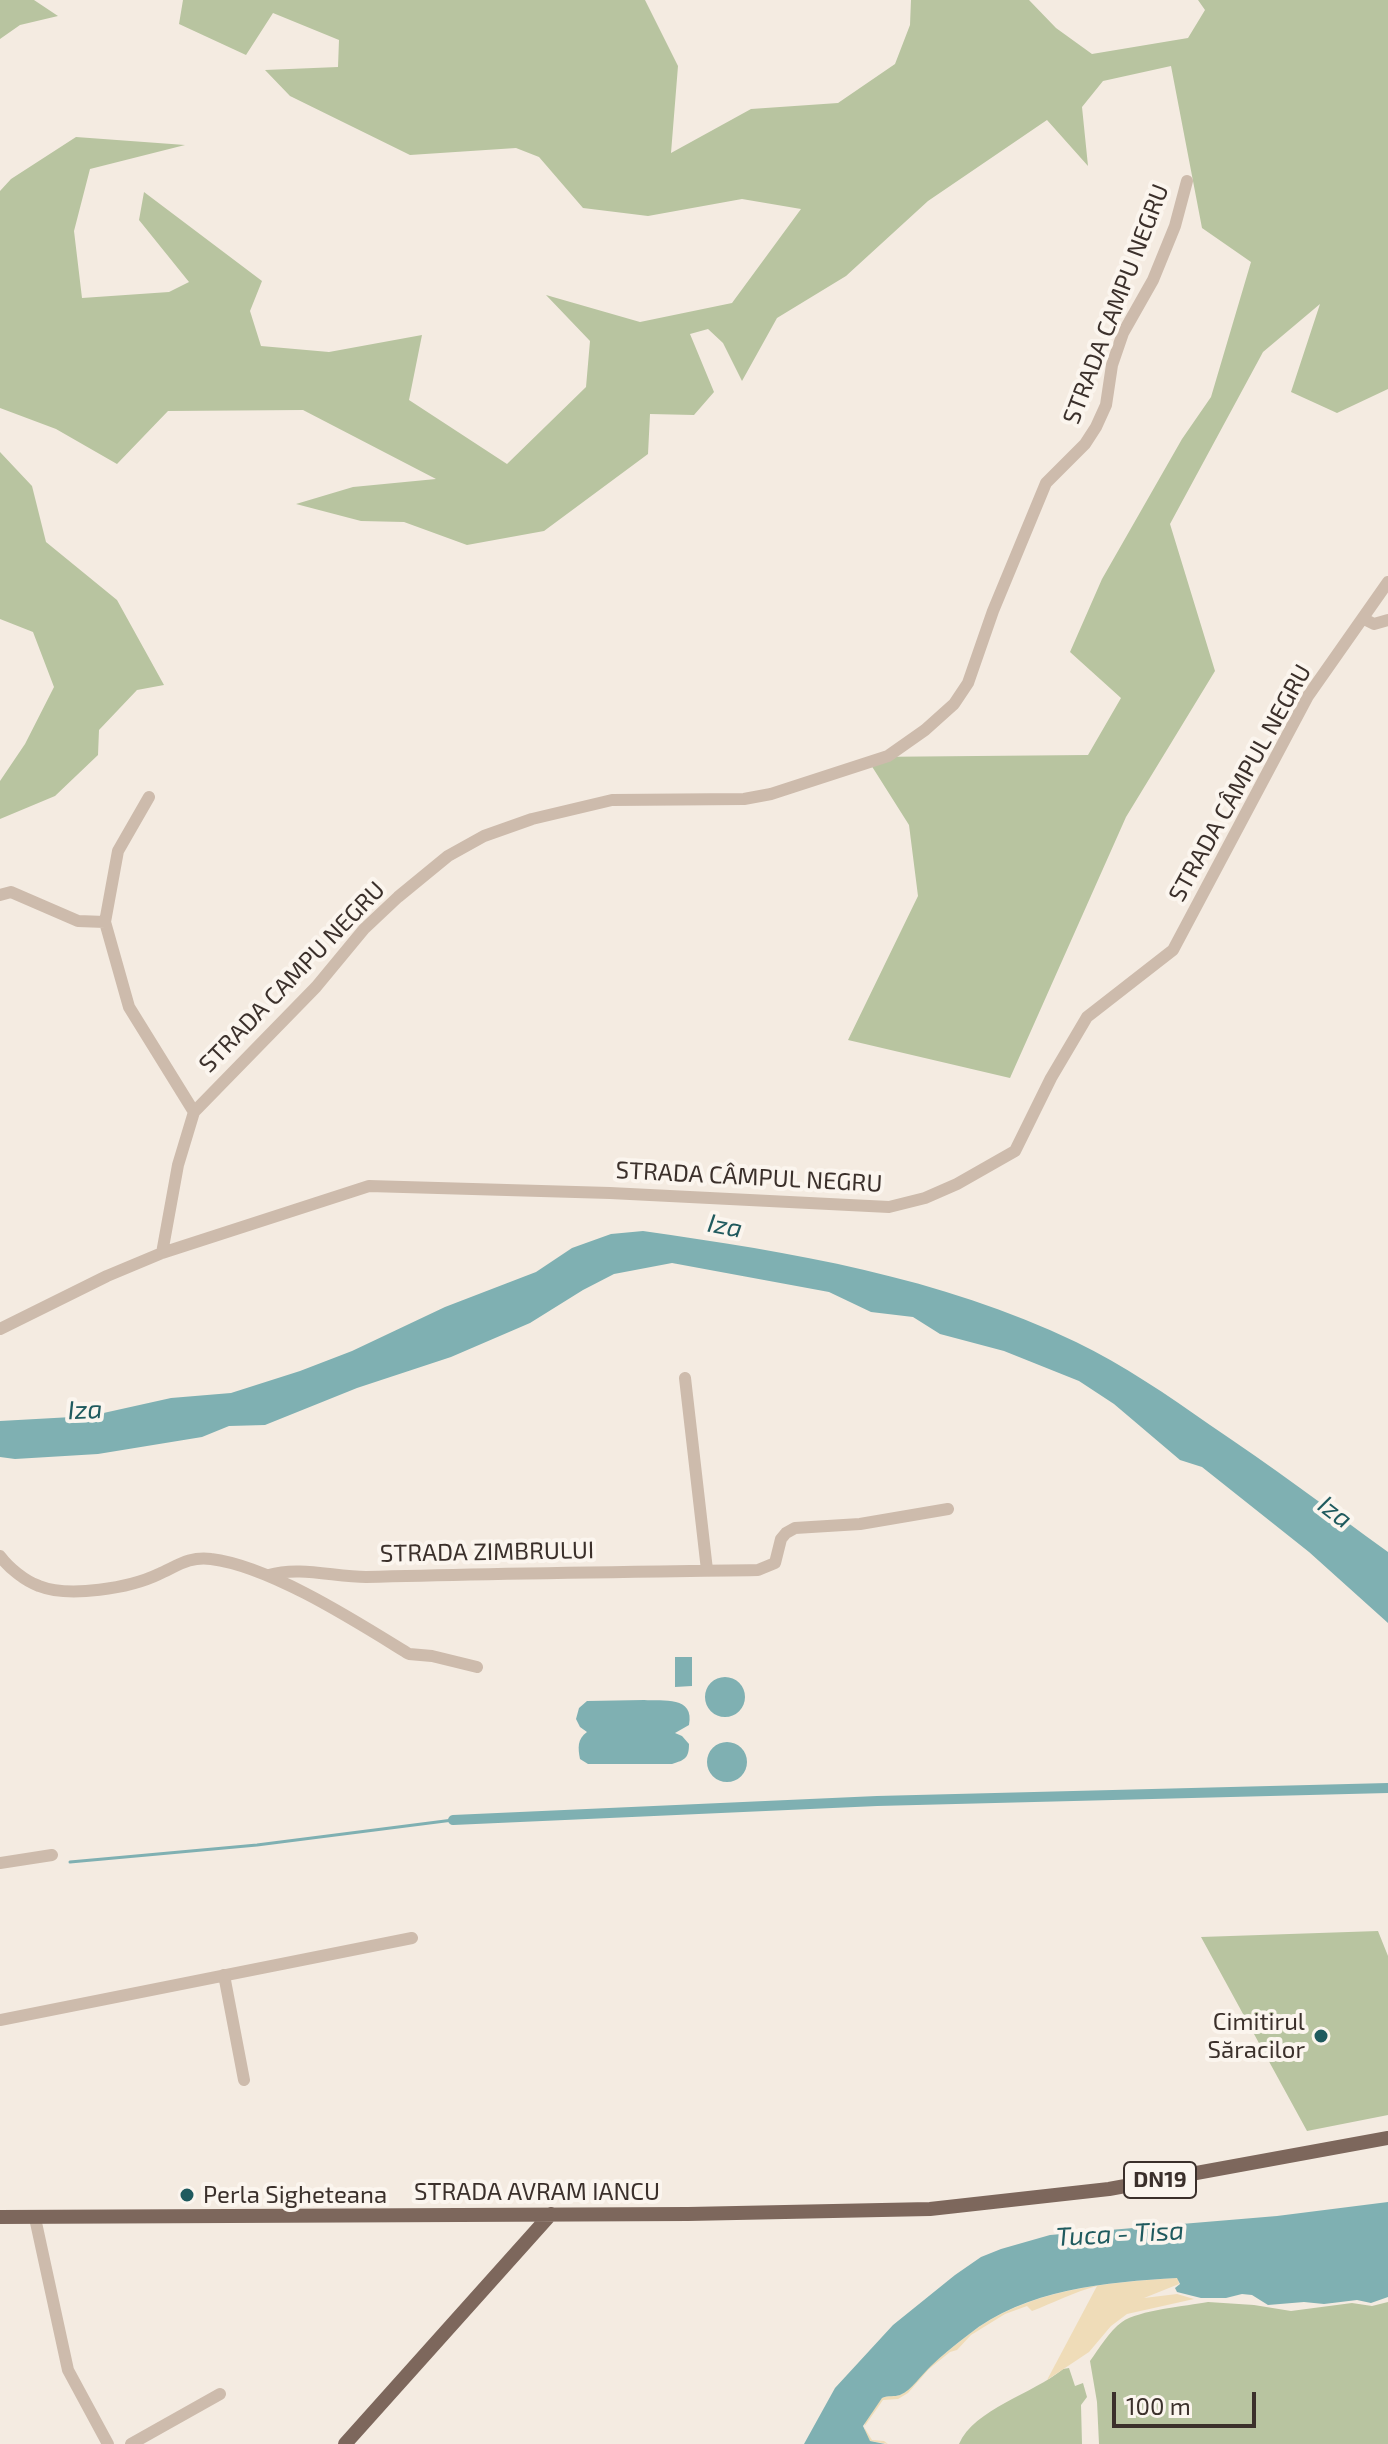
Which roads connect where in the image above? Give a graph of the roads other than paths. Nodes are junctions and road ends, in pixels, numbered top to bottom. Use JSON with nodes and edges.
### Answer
{"nodes":[{"id":1,"x":1187,"y":181,"type":"dead end"},
{"id":2,"x":1388,"y":582,"type":"edge"},
{"id":3,"x":1364,"y":619,"type":"junction"},
{"id":4,"x":1388,"y":620,"type":"edge"},
{"id":5,"x":149,"y":797,"type":"dead end"},
{"id":6,"x":0,"y":895,"type":"edge"},
{"id":7,"x":105,"y":922,"type":"junction"},
{"id":8,"x":194,"y":1112,"type":"junction"},
{"id":9,"x":162,"y":1253,"type":"junction"},
{"id":10,"x":0,"y":1329,"type":"edge"},
{"id":11,"x":685,"y":1378,"type":"dead end"},
{"id":12,"x":948,"y":1509,"type":"dead end"},
{"id":13,"x":0,"y":1556,"type":"edge"},
{"id":14,"x":707,"y":1570,"type":"junction"},
{"id":15,"x":269,"y":1575,"type":"junction"},
{"id":16,"x":477,"y":1667,"type":"dead end"},
{"id":17,"x":52,"y":1855,"type":"dead end"},
{"id":18,"x":0,"y":1863,"type":"edge"},
{"id":19,"x":412,"y":1938,"type":"dead end"},
{"id":20,"x":224,"y":1975,"type":"junction"},
{"id":21,"x":0,"y":2020,"type":"edge"},
{"id":22,"x":244,"y":2080,"type":"dead end"},
{"id":23,"x":1388,"y":2138,"type":"edge"},
{"id":24,"x":551,"y":2214,"type":"junction"},
{"id":25,"x":0,"y":2217,"type":"edge"},
{"id":26,"x":35,"y":2218,"type":"junction"},
{"id":27,"x":220,"y":2394,"type":"dead end"},
{"id":28,"x":108,"y":2444,"type":"edge"},
{"id":29,"x":131,"y":2444,"type":"edge"},
{"id":30,"x":345,"y":2444,"type":"edge"}],
"edges":[{"from":1,"to":8,"type":"street","name":"STRADA CAMPU NEGRU"},
{"from":2,"to":3,"type":"street","name":"STRADA CÂMPUL NEGRU"},
{"from":3,"to":4,"type":"street"},
{"from":3,"to":9,"type":"street","name":"STRADA CÂMPUL NEGRU"},
{"from":5,"to":7,"type":"street","name":"STRADA CAMPU NEGRU"},
{"from":6,"to":7,"type":"street"},
{"from":7,"to":8,"type":"street","name":"STRADA CAMPU NEGRU"},
{"from":8,"to":9,"type":"street","name":"STRADA CAMPU NEGRU"},
{"from":9,"to":10,"type":"street","name":"STRADA CÂMPUL NEGRU"},
{"from":11,"to":14,"type":"street"},
{"from":12,"to":14,"type":"street","name":"STRADA ZIMBRULUI"},
{"from":13,"to":15,"type":"street","name":"STRADA ZIMBRULUI"},
{"from":14,"to":15,"type":"street","name":"STRADA ZIMBRULUI"},
{"from":15,"to":16,"type":"street","name":"STRADA ZIMBRULUI"},
{"from":17,"to":18,"type":"street"},
{"from":19,"to":20,"type":"street"},
{"from":20,"to":21,"type":"street"},
{"from":20,"to":22,"type":"street"},
{"from":23,"to":24,"type":"main road","name":"STRADA AVRAM IANCU","number":"DN19"},
{"from":24,"to":26,"type":"main road","name":"STRADA AVRAM IANCU","number":"DN19"},
{"from":24,"to":30,"type":"main road"},
{"from":25,"to":26,"type":"main road","name":"STRADA AVRAM IANCU","number":"DN19"},
{"from":26,"to":28,"type":"street"},
{"from":27,"to":29,"type":"street"}]}
